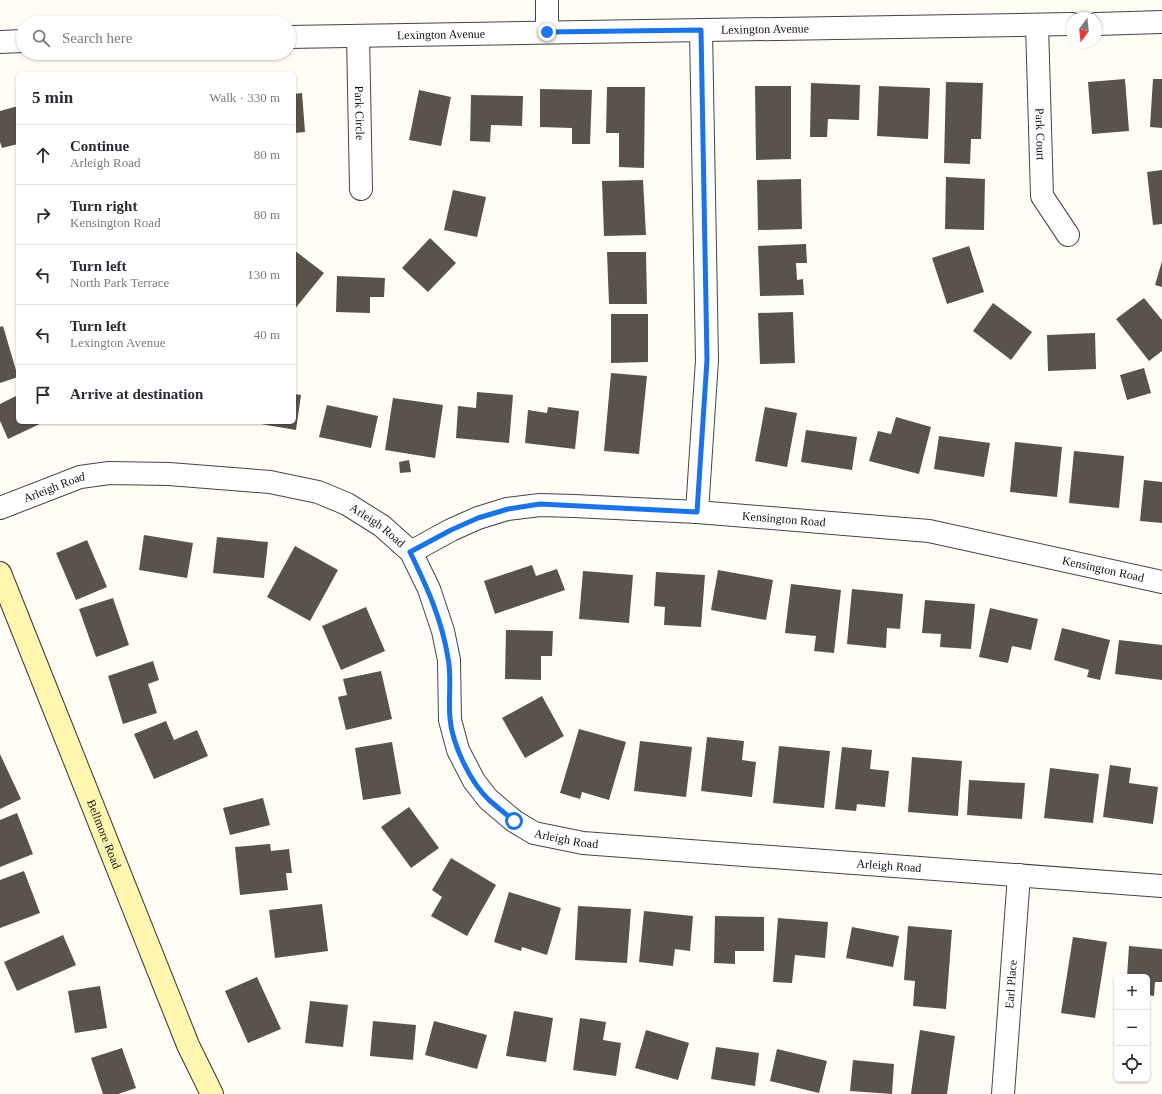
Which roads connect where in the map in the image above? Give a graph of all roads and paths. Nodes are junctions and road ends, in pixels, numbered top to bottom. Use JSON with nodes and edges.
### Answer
{"nodes":[{"id":1,"x":547,"y":0,"type":"edge"},
{"id":2,"x":1162,"y":22,"type":"edge"},
{"id":3,"x":1066,"y":24,"type":"edge"},
{"id":4,"x":1102,"y":24,"type":"edge"},
{"id":5,"x":1037,"y":25,"type":"junction"},
{"id":6,"x":701,"y":30,"type":"junction"},
{"id":7,"x":547,"y":32,"type":"junction"},
{"id":8,"x":358,"y":36,"type":"junction"},
{"id":9,"x":296,"y":37,"type":"edge"},
{"id":10,"x":16,"y":41,"type":"edge"},
{"id":11,"x":0,"y":42,"type":"edge"},
{"id":12,"x":361,"y":189,"type":"dead end"},
{"id":13,"x":1068,"y":235,"type":"dead end"},
{"id":14,"x":0,"y":508,"type":"edge"},
{"id":15,"x":697,"y":512,"type":"junction"},
{"id":16,"x":410,"y":552,"type":"junction"},
{"id":17,"x":0,"y":573,"type":"edge"},
{"id":18,"x":1162,"y":582,"type":"edge"},
{"id":19,"x":1019,"y":875,"type":"junction"},
{"id":20,"x":1162,"y":886,"type":"edge"},
{"id":21,"x":212,"y":1094,"type":"edge"},
{"id":22,"x":1003,"y":1094,"type":"edge"}],
"edges":[{"from":1,"to":7,"type":"street"},
{"from":2,"to":4,"type":"street"},
{"from":3,"to":5,"type":"street","name":"Lexington Avenue"},
{"from":5,"to":6,"type":"street","name":"Lexington Avenue"},
{"from":5,"to":13,"type":"street","name":"Park Court"},
{"from":6,"to":7,"type":"street","name":"Lexington Avenue"},
{"from":6,"to":15,"type":"street"},
{"from":7,"to":8,"type":"street","name":"Lexington Avenue"},
{"from":8,"to":9,"type":"street","name":"Lexington Avenue"},
{"from":8,"to":12,"type":"street","name":"Park Circle"},
{"from":10,"to":11,"type":"street"},
{"from":14,"to":16,"type":"street","name":"Arleigh Road"},
{"from":15,"to":16,"type":"street","name":"Kensington Road"},
{"from":15,"to":18,"type":"street","name":"Kensington Road"},
{"from":16,"to":19,"type":"street","name":"Arleigh Road"},
{"from":17,"to":21,"type":"main road","name":"Bellmore Road"},
{"from":19,"to":20,"type":"street","name":"Arleigh Road"},
{"from":19,"to":22,"type":"street","name":"Earl Place"}]}
